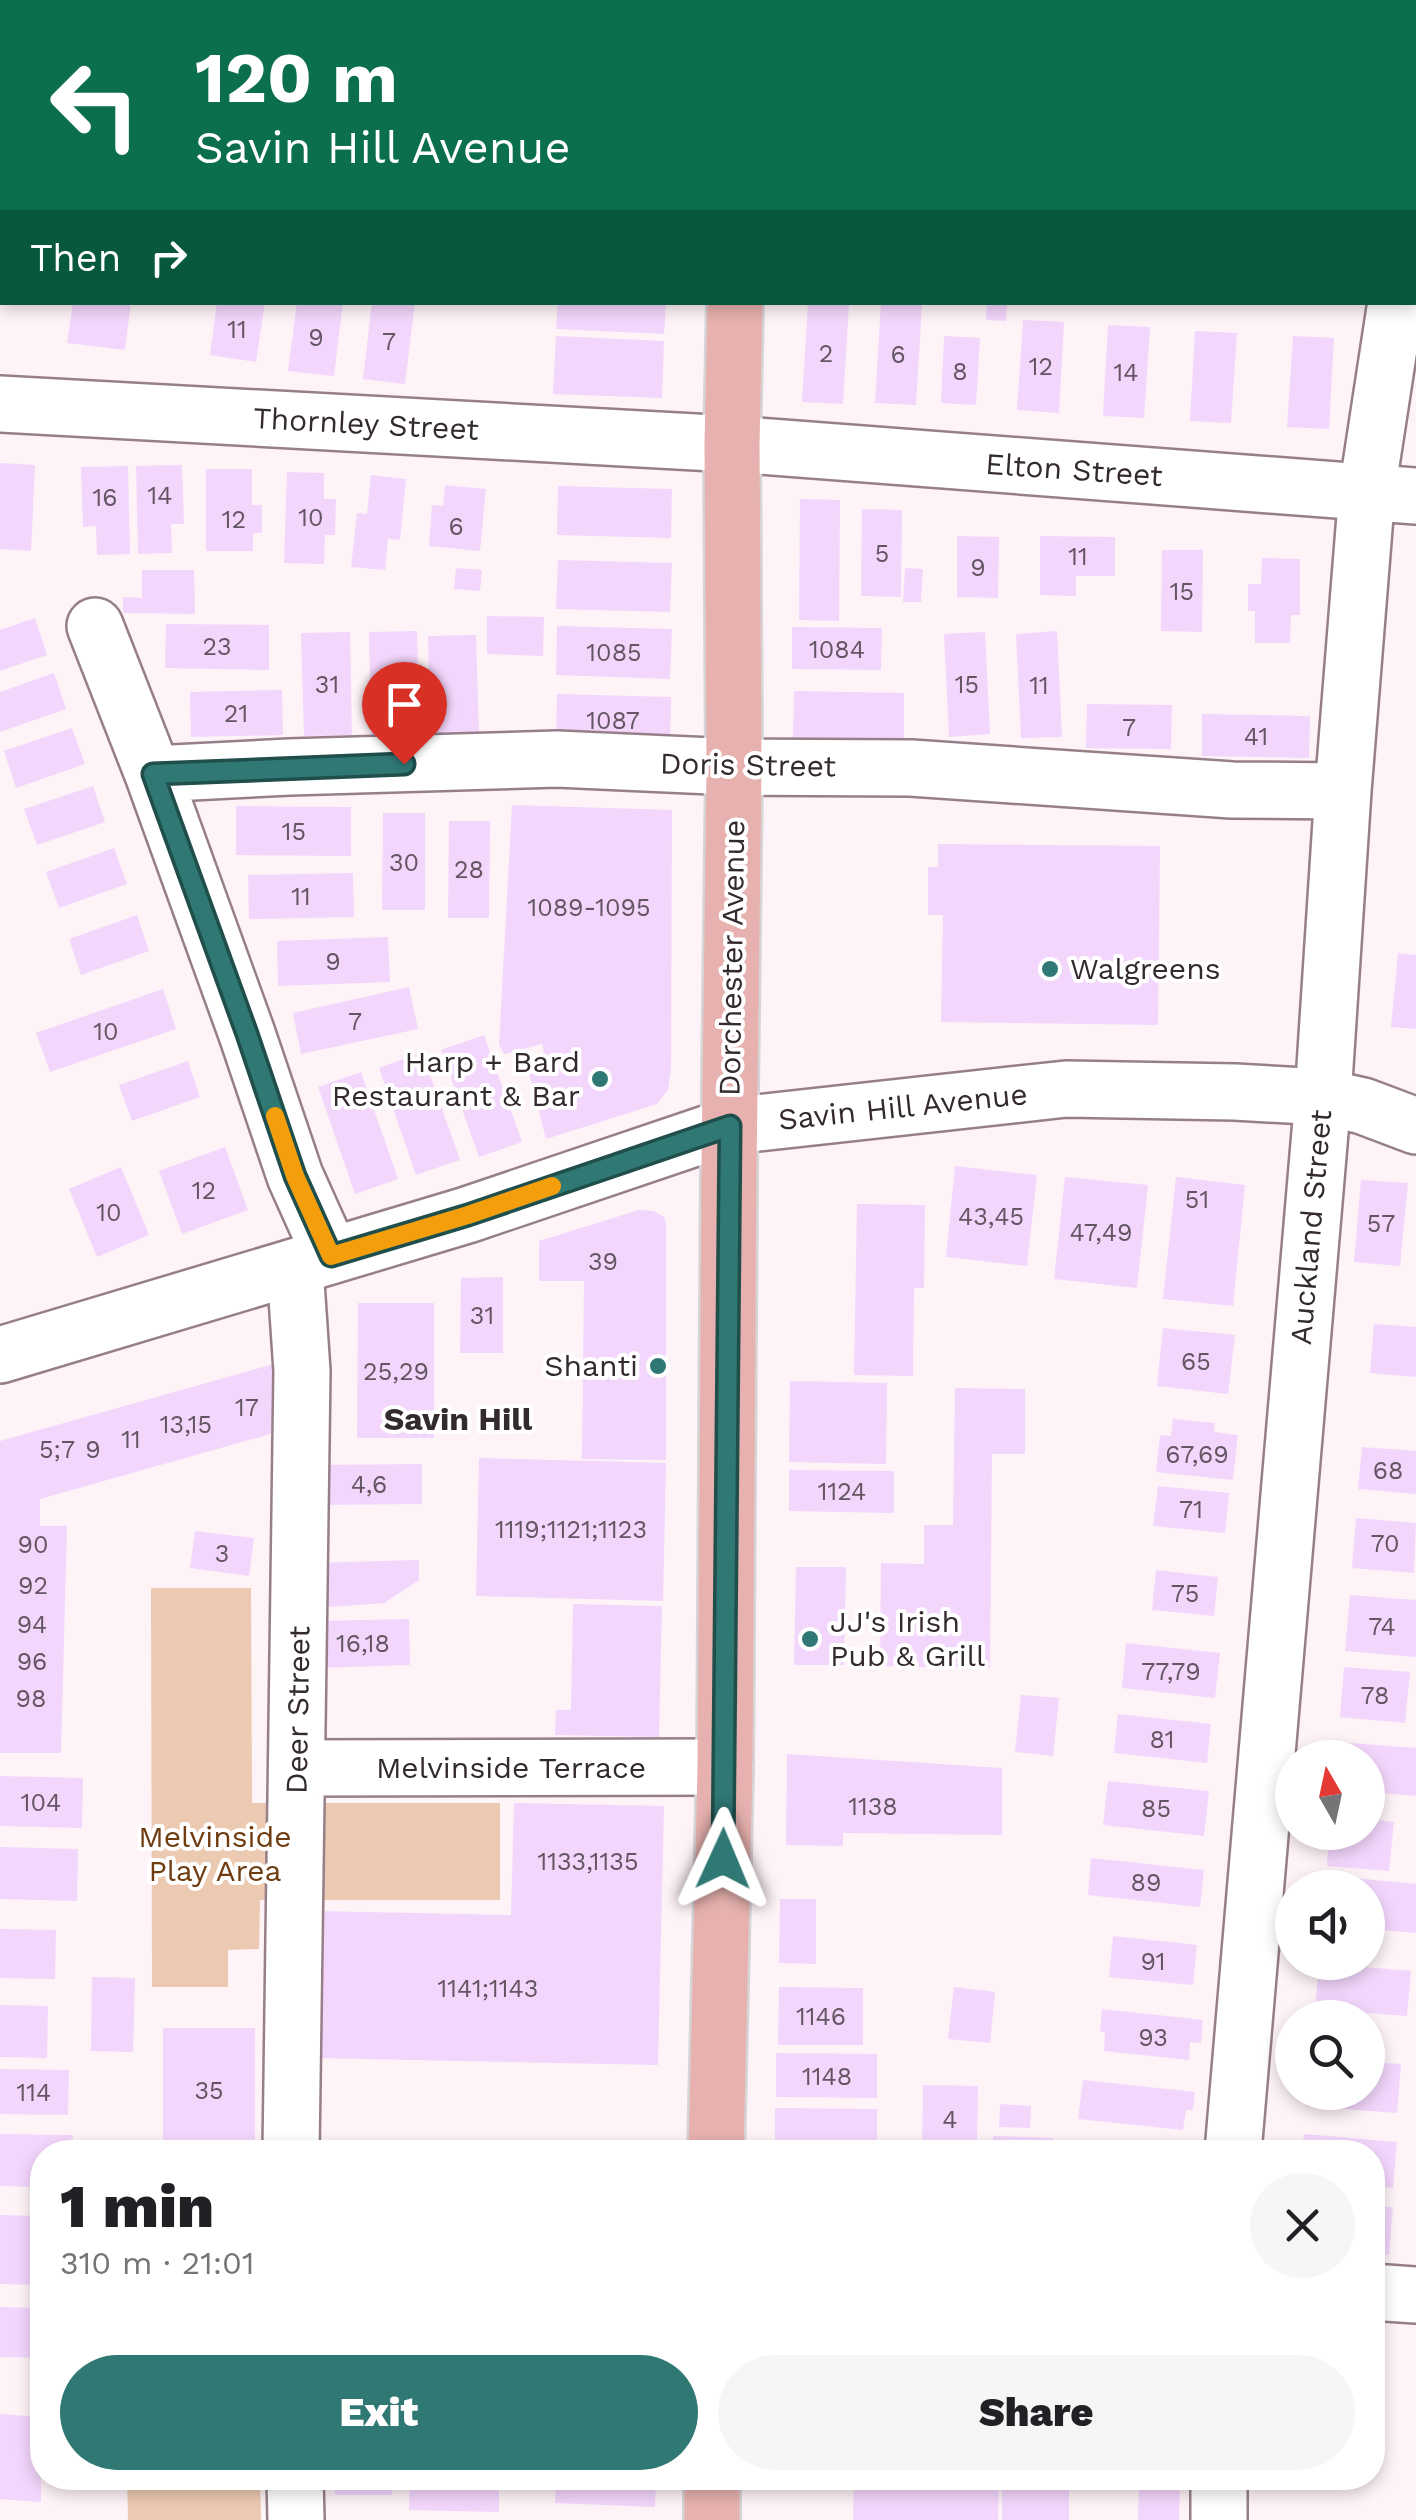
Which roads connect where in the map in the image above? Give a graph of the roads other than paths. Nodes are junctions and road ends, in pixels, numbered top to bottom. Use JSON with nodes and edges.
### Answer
{"nodes":[{"id":1,"x":735,"y":305,"type":"edge"},
{"id":2,"x":1396,"y":305,"type":"edge"},
{"id":3,"x":0,"y":404,"type":"edge"},
{"id":4,"x":732,"y":444,"type":"junction"},
{"id":5,"x":1392,"y":494,"type":"edge"},
{"id":6,"x":95,"y":626,"type":"dead end"},
{"id":7,"x":734,"y":766,"type":"junction"},
{"id":8,"x":153,"y":774,"type":"junction"},
{"id":9,"x":1343,"y":791,"type":"junction"},
{"id":10,"x":1322,"y":1097,"type":"junction"},
{"id":11,"x":730,"y":1126,"type":"junction"},
{"id":12,"x":1416,"y":1126,"type":"edge"},
{"id":13,"x":313,"y":1262,"type":"junction"},
{"id":14,"x":0,"y":1355,"type":"edge"},
{"id":15,"x":725,"y":1767,"type":"junction"},
{"id":16,"x":297,"y":1768,"type":"junction"},
{"id":17,"x":291,"y":2140,"type":"edge"},
{"id":18,"x":716,"y":2140,"type":"edge"},
{"id":19,"x":1234,"y":2140,"type":"edge"},
{"id":20,"x":1385,"y":2293,"type":"edge"},
{"id":21,"x":1416,"y":2295,"type":"edge"},
{"id":22,"x":295,"y":2490,"type":"edge"},
{"id":23,"x":712,"y":2490,"type":"edge"},
{"id":24,"x":1220,"y":2490,"type":"edge"},
{"id":25,"x":296,"y":2520,"type":"edge"},
{"id":26,"x":712,"y":2520,"type":"edge"},
{"id":27,"x":1219,"y":2520,"type":"edge"}],
"edges":[{"from":1,"to":4,"type":"main road","name":"Dorchester Avenue"},
{"from":2,"to":5,"type":"street","name":"Auckland Street"},
{"from":3,"to":4,"type":"street","name":"Thornley Street"},
{"from":4,"to":5,"type":"street","name":"Elton Street"},
{"from":4,"to":7,"type":"main road","name":"Dorchester Avenue"},
{"from":5,"to":9,"type":"street","name":"Auckland Street"},
{"from":6,"to":8,"type":"street"},
{"from":7,"to":8,"type":"street","name":"Doris Street"},
{"from":7,"to":9,"type":"street","name":"Doris Street"},
{"from":7,"to":11,"type":"main road","name":"Dorchester Avenue"},
{"from":8,"to":13,"type":"street"},
{"from":9,"to":10,"type":"street","name":"Auckland Street"},
{"from":10,"to":11,"type":"street","name":"Savin Hill Avenue"},
{"from":10,"to":12,"type":"street","name":"Savin Hill Avenue"},
{"from":10,"to":19,"type":"street","name":"Auckland Street"},
{"from":11,"to":13,"type":"street","name":"Savin Hill Avenue"},
{"from":11,"to":15,"type":"main road","name":"Dorchester Avenue"},
{"from":13,"to":14,"type":"street","name":"Savin Hill Avenue"},
{"from":13,"to":16,"type":"street","name":"Deer Street"},
{"from":15,"to":16,"type":"street","name":"Melvinside Terrace"},
{"from":15,"to":18,"type":"main road","name":"Dorchester Avenue"},
{"from":16,"to":17,"type":"street","name":"Deer Street"},
{"from":20,"to":21,"type":"street"},
{"from":22,"to":25,"type":"street"},
{"from":23,"to":26,"type":"main road"},
{"from":24,"to":27,"type":"street"}]}
